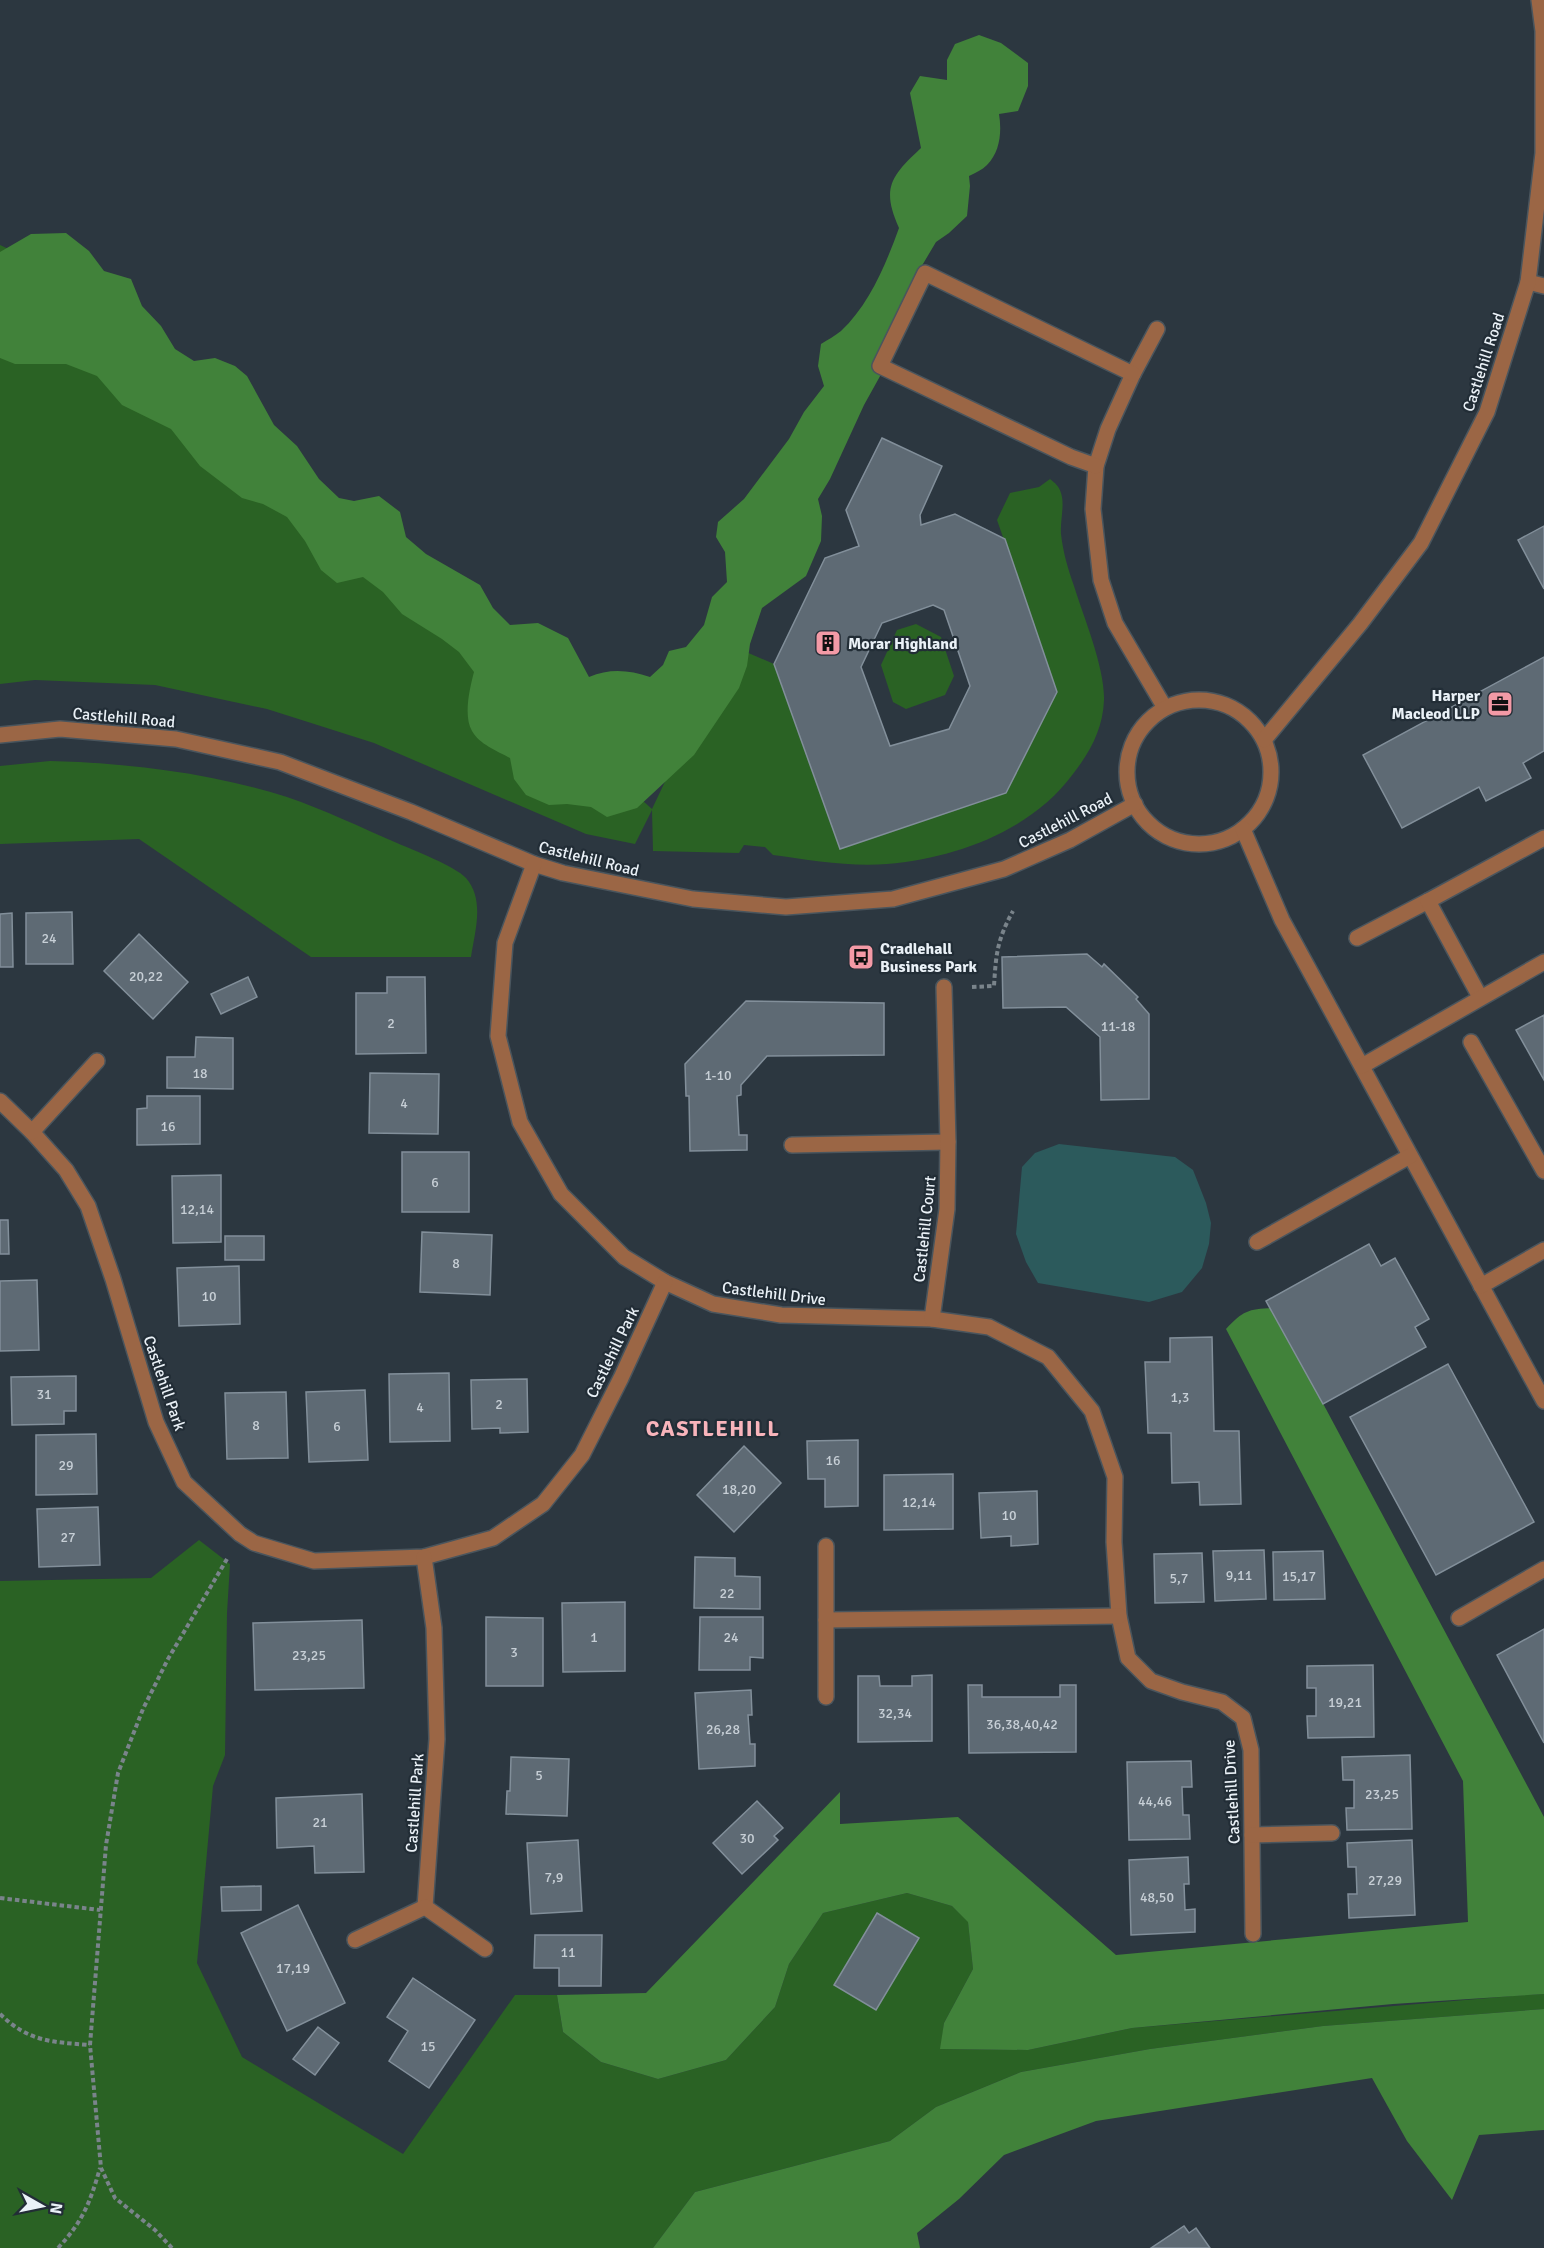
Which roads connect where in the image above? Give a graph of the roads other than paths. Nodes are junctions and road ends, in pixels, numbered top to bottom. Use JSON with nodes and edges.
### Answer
{"nodes":[{"id":1,"x":1539,"y":0,"type":"edge"},
{"id":2,"x":1528,"y":282,"type":"junction"},
{"id":3,"x":1544,"y":286,"type":"edge"},
{"id":4,"x":1157,"y":329,"type":"dead end"},
{"id":5,"x":1133,"y":374,"type":"junction"},
{"id":6,"x":1096,"y":465,"type":"junction"},
{"id":7,"x":1166,"y":708,"type":"junction"},
{"id":8,"x":0,"y":735,"type":"edge"},
{"id":9,"x":1264,"y":740,"type":"junction"},
{"id":10,"x":1135,"y":804,"type":"junction"},
{"id":11,"x":1243,"y":829,"type":"junction"},
{"id":12,"x":1544,"y":838,"type":"edge"},
{"id":13,"x":534,"y":864,"type":"junction"},
{"id":14,"x":1428,"y":901,"type":"junction"},
{"id":15,"x":1357,"y":938,"type":"dead end"},
{"id":16,"x":1544,"y":962,"type":"edge"},
{"id":17,"x":944,"y":987,"type":"road end"},
{"id":18,"x":1480,"y":997,"type":"junction"},
{"id":19,"x":1471,"y":1042,"type":"dead end"},
{"id":20,"x":97,"y":1061,"type":"dead end"},
{"id":21,"x":1362,"y":1066,"type":"junction"},
{"id":22,"x":0,"y":1101,"type":"edge"},
{"id":23,"x":32,"y":1132,"type":"junction"},
{"id":24,"x":948,"y":1142,"type":"junction"},
{"id":25,"x":792,"y":1145,"type":"dead end"},
{"id":26,"x":1410,"y":1156,"type":"junction"},
{"id":27,"x":1544,"y":1171,"type":"edge"},
{"id":28,"x":1257,"y":1242,"type":"dead end"},
{"id":29,"x":1544,"y":1250,"type":"edge"},
{"id":30,"x":665,"y":1282,"type":"junction"},
{"id":31,"x":1481,"y":1286,"type":"junction"},
{"id":32,"x":932,"y":1320,"type":"junction"},
{"id":33,"x":1541,"y":1396,"type":"edge"},
{"id":34,"x":826,"y":1546,"type":"dead end"},
{"id":35,"x":424,"y":1557,"type":"junction"},
{"id":36,"x":1544,"y":1569,"type":"edge"},
{"id":37,"x":1119,"y":1616,"type":"junction"},
{"id":38,"x":1459,"y":1618,"type":"dead end"},
{"id":39,"x":826,"y":1620,"type":"junction"},
{"id":40,"x":826,"y":1697,"type":"dead end"},
{"id":41,"x":1332,"y":1833,"type":"dead end"},
{"id":42,"x":1252,"y":1835,"type":"junction"},
{"id":43,"x":425,"y":1907,"type":"junction"},
{"id":44,"x":1253,"y":1934,"type":"dead end"},
{"id":45,"x":355,"y":1940,"type":"dead end"},
{"id":46,"x":485,"y":1949,"type":"dead end"}],
"edges":[{"from":1,"to":2,"type":"street","name":"Castlehill Road"},
{"from":2,"to":3,"type":"street"},
{"from":2,"to":9,"type":"street","name":"Castlehill Road"},
{"from":4,"to":5,"type":"street"},
{"from":5,"to":6,"type":"street"},
{"from":5,"to":6,"type":"street"},
{"from":6,"to":7,"type":"street"},
{"from":7,"to":9,"type":"street","name":"Castlehill Road"},
{"from":7,"to":10,"type":"street","name":"Castlehill Road"},
{"from":8,"to":13,"type":"street","name":"Castlehill Road"},
{"from":9,"to":11,"type":"street","name":"Castlehill Road"},
{"from":10,"to":11,"type":"street","name":"Castlehill Road"},
{"from":10,"to":13,"type":"street","name":"Castlehill Road"},
{"from":11,"to":21,"type":"street"},
{"from":12,"to":14,"type":"street"},
{"from":13,"to":30,"type":"street","name":"Castlehill Drive"},
{"from":14,"to":15,"type":"street"},
{"from":14,"to":18,"type":"street"},
{"from":16,"to":18,"type":"street"},
{"from":17,"to":24,"type":"street","name":"Castlehill Court"},
{"from":18,"to":21,"type":"street"},
{"from":19,"to":27,"type":"street"},
{"from":20,"to":23,"type":"street"},
{"from":21,"to":26,"type":"street"},
{"from":22,"to":23,"type":"street","name":"Castlehill Park"},
{"from":23,"to":35,"type":"street","name":"Castlehill Park"},
{"from":24,"to":25,"type":"street"},
{"from":24,"to":32,"type":"street","name":"Castlehill Court"},
{"from":26,"to":28,"type":"street"},
{"from":26,"to":31,"type":"street"},
{"from":29,"to":31,"type":"street"},
{"from":30,"to":32,"type":"street","name":"Castlehill Drive"},
{"from":30,"to":35,"type":"street","name":"Castlehill Park"},
{"from":31,"to":33,"type":"street"},
{"from":32,"to":37,"type":"street","name":"Castlehill Drive"},
{"from":34,"to":39,"type":"street"},
{"from":35,"to":43,"type":"street","name":"Castlehill Park"},
{"from":36,"to":38,"type":"street"},
{"from":37,"to":39,"type":"street"},
{"from":37,"to":42,"type":"street","name":"Castlehill Drive"},
{"from":39,"to":40,"type":"street"},
{"from":41,"to":42,"type":"street"},
{"from":42,"to":44,"type":"street","name":"Castlehill Drive"},
{"from":43,"to":45,"type":"street"},
{"from":43,"to":46,"type":"street"}]}
